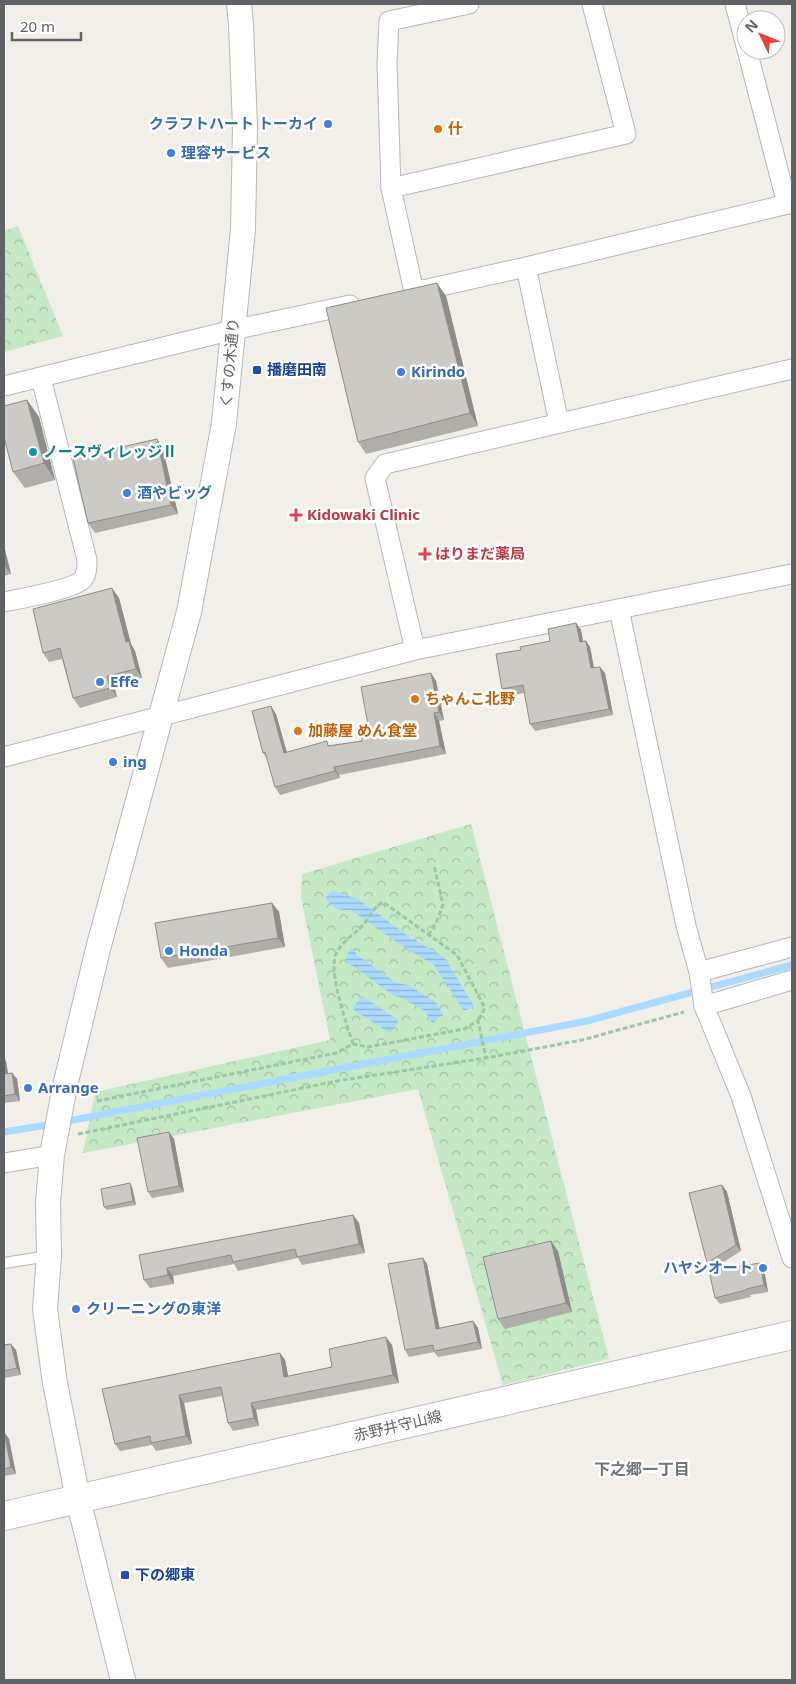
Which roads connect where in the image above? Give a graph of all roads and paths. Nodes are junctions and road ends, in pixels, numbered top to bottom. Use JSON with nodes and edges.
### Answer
{"nodes":[{"id":1,"x":239,"y":4,"type":"edge"},
{"id":2,"x":469,"y":4,"type":"edge"},
{"id":3,"x":592,"y":4,"type":"edge"},
{"id":4,"x":750,"y":60,"type":"edge"},
{"id":5,"x":391,"y":188,"type":"junction"},
{"id":6,"x":790,"y":203,"type":"edge"},
{"id":7,"x":526,"y":267,"type":"junction"},
{"id":8,"x":414,"y":292,"type":"junction"},
{"id":9,"x":394,"y":296,"type":"edge"},
{"id":10,"x":366,"y":302,"type":"edge"},
{"id":11,"x":232,"y":330,"type":"junction"},
{"id":12,"x":792,"y":369,"type":"edge"},
{"id":13,"x":40,"y":378,"type":"junction"},
{"id":14,"x":4,"y":386,"type":"edge"},
{"id":15,"x":559,"y":423,"type":"junction"},
{"id":16,"x":792,"y":574,"type":"edge"},
{"id":17,"x":4,"y":602,"type":"edge"},
{"id":18,"x":618,"y":609,"type":"junction"},
{"id":19,"x":416,"y":650,"type":"junction"},
{"id":20,"x":162,"y":716,"type":"junction"},
{"id":21,"x":4,"y":757,"type":"edge"},
{"id":22,"x":434,"y":865,"type":"dead end"},
{"id":23,"x":428,"y":935,"type":"junction"},
{"id":24,"x":792,"y":947,"type":"edge"},
{"id":25,"x":698,"y":972,"type":"junction"},
{"id":26,"x":792,"y":980,"type":"edge"},
{"id":27,"x":704,"y":1006,"type":"junction"},
{"id":28,"x":478,"y":1021,"type":"junction"},
{"id":29,"x":353,"y":1044,"type":"junction"},
{"id":30,"x":486,"y":1058,"type":"junction"},
{"id":31,"x":97,"y":1101,"type":"dead end"},
{"id":32,"x":53,"y":1147,"type":"junction"},
{"id":33,"x":4,"y":1163,"type":"edge"},
{"id":34,"x":49,"y":1256,"type":"junction"},
{"id":35,"x":792,"y":1258,"type":"edge"},
{"id":36,"x":4,"y":1263,"type":"edge"},
{"id":37,"x":792,"y":1336,"type":"edge"},
{"id":38,"x":78,"y":1499,"type":"junction"},
{"id":39,"x":4,"y":1516,"type":"edge"},
{"id":40,"x":123,"y":1680,"type":"edge"}],
"edges":[{"from":1,"to":11,"type":"street","name":"くすの木通り"},
{"from":2,"to":5,"type":"street"},
{"from":3,"to":5,"type":"street"},
{"from":4,"to":6,"type":"street"},
{"from":5,"to":8,"type":"street"},
{"from":6,"to":7,"type":"street"},
{"from":7,"to":8,"type":"street"},
{"from":7,"to":15,"type":"street"},
{"from":8,"to":9,"type":"street"},
{"from":10,"to":11,"type":"street"},
{"from":11,"to":13,"type":"street"},
{"from":11,"to":20,"type":"street","name":"くすの木通り"},
{"from":12,"to":15,"type":"street"},
{"from":13,"to":14,"type":"street"},
{"from":13,"to":17,"type":"street"},
{"from":15,"to":19,"type":"street"},
{"from":16,"to":18,"type":"street"},
{"from":18,"to":19,"type":"street"},
{"from":18,"to":25,"type":"street"},
{"from":19,"to":20,"type":"street"},
{"from":20,"to":21,"type":"street"},
{"from":20,"to":32,"type":"street","name":"くすの木通り"},
{"from":22,"to":23,"type":"path"},
{"from":23,"to":28,"type":"path"},
{"from":23,"to":29,"type":"path"},
{"from":24,"to":25,"type":"street"},
{"from":25,"to":27,"type":"street"},
{"from":26,"to":27,"type":"street"},
{"from":27,"to":30,"type":"path"},
{"from":27,"to":35,"type":"street"},
{"from":28,"to":29,"type":"path"},
{"from":28,"to":30,"type":"path"},
{"from":29,"to":31,"type":"path"},
{"from":30,"to":32,"type":"path"},
{"from":32,"to":33,"type":"street"},
{"from":32,"to":34,"type":"street","name":"くすの木通り"},
{"from":34,"to":36,"type":"lane"},
{"from":34,"to":38,"type":"street","name":"くすの木通り"},
{"from":37,"to":38,"type":"main road","name":"赤野井守山線"},
{"from":38,"to":39,"type":"main road","name":"赤野井守山線"},
{"from":38,"to":40,"type":"street","name":"くすの木通り"}]}
